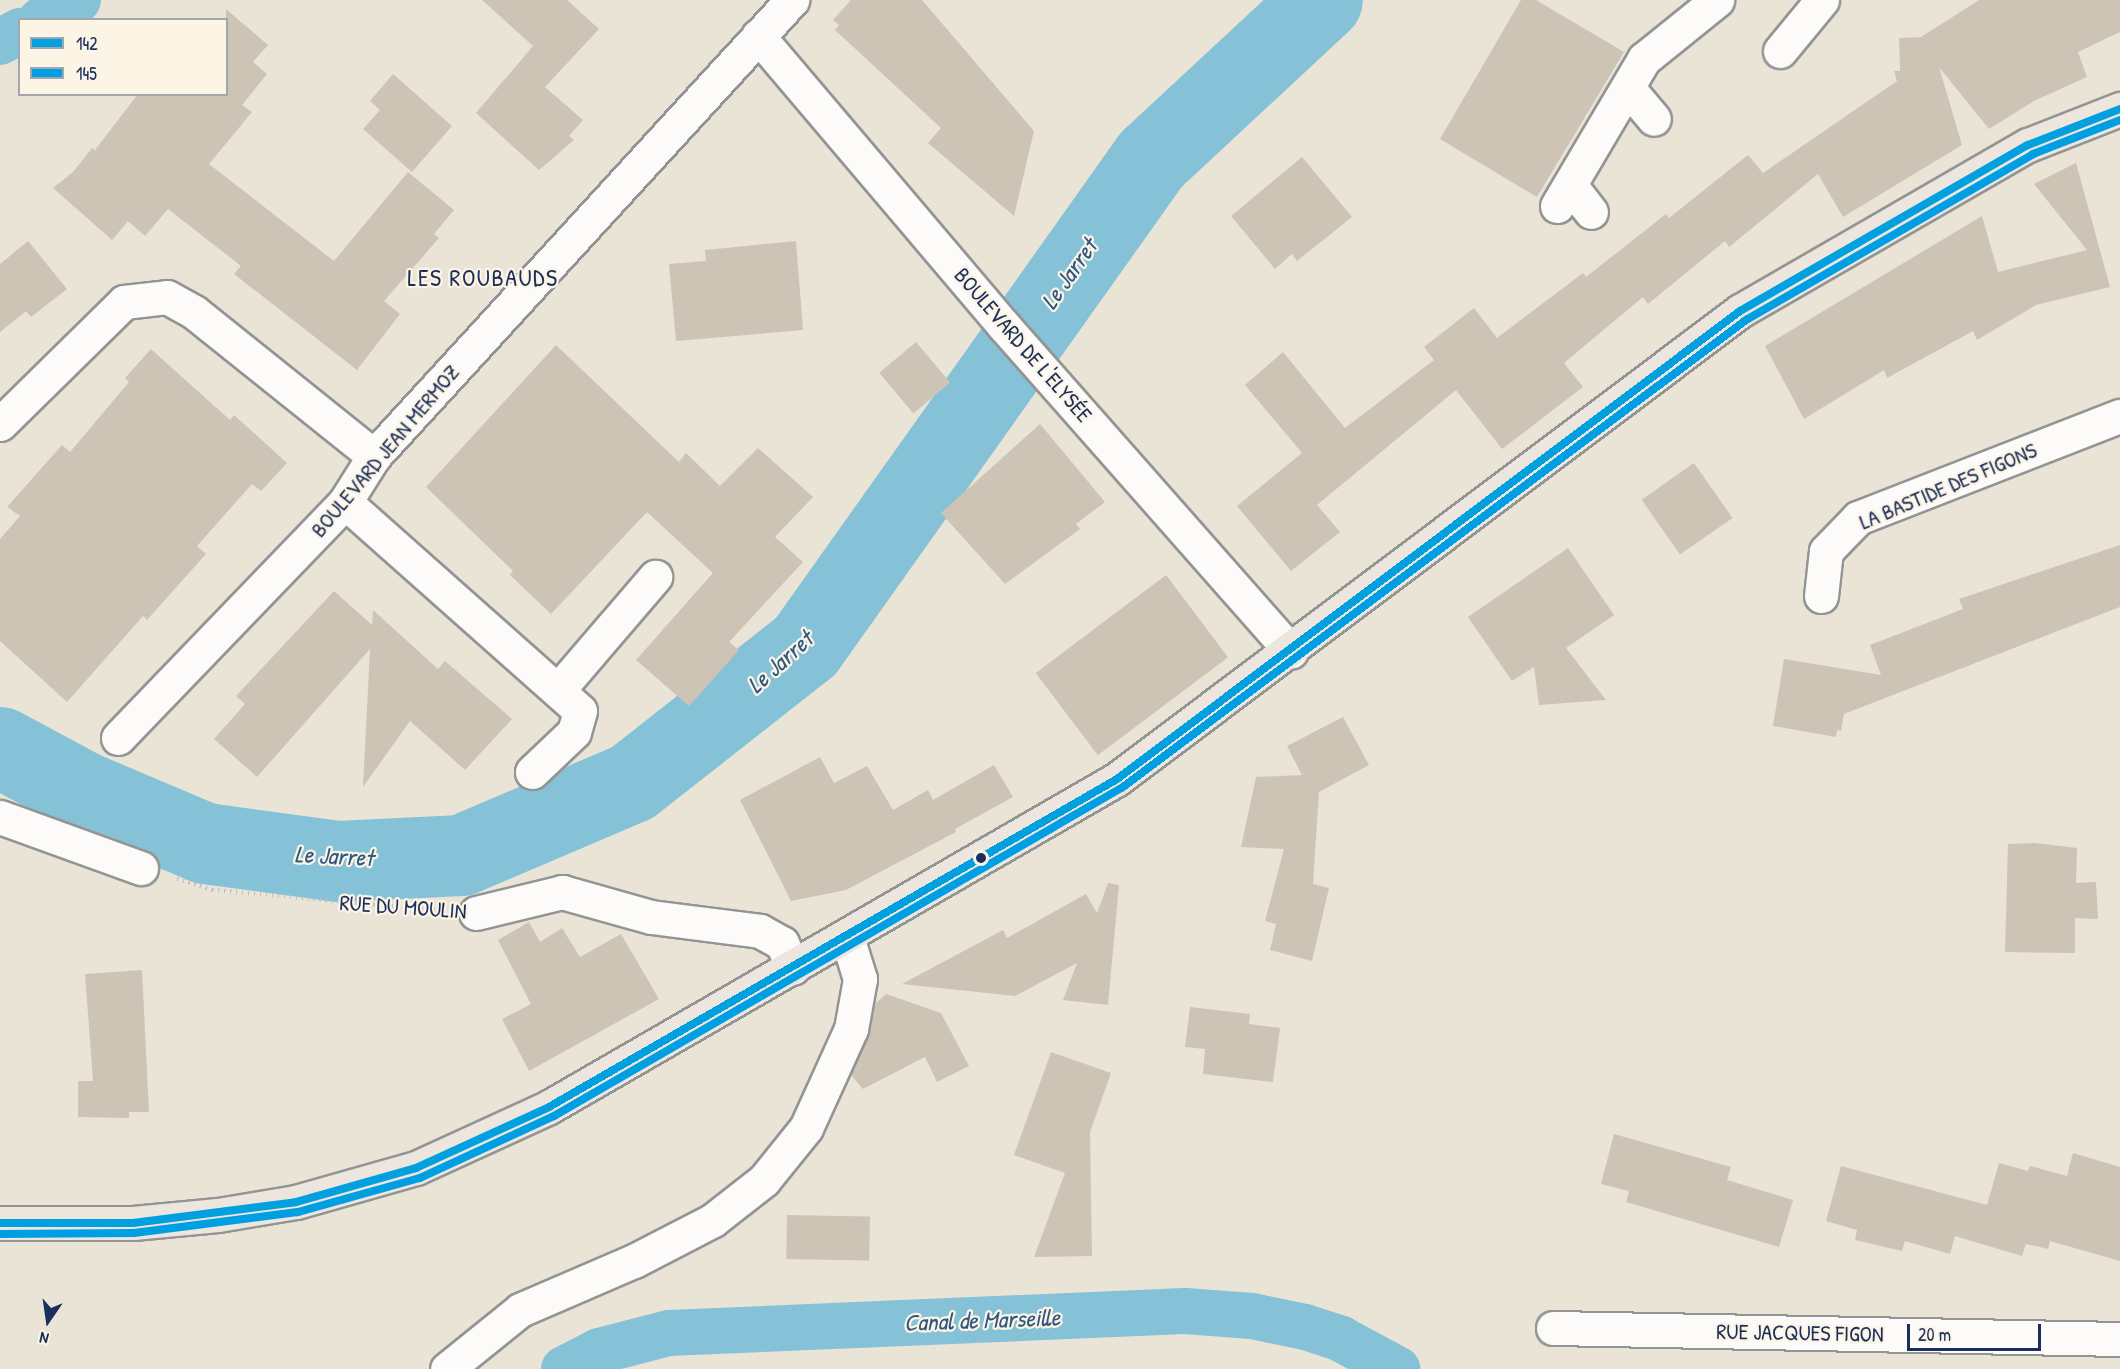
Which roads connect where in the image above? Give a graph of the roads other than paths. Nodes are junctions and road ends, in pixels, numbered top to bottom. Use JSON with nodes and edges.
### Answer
{"nodes":[{"id":1,"x":792,"y":0,"type":"edge"},
{"id":2,"x":1717,"y":0,"type":"edge"},
{"id":3,"x":1822,"y":0,"type":"edge"},
{"id":4,"x":758,"y":36,"type":"junction"},
{"id":5,"x":1780,"y":51,"type":"dead end"},
{"id":6,"x":1628,"y":88,"type":"junction"},
{"id":7,"x":2120,"y":109,"type":"edge"},
{"id":8,"x":1654,"y":119,"type":"dead end"},
{"id":9,"x":1591,"y":212,"type":"dead end"},
{"id":10,"x":2120,"y":416,"type":"edge"},
{"id":11,"x":0,"y":424,"type":"edge"},
{"id":12,"x":374,"y":456,"type":"junction"},
{"id":13,"x":345,"y":501,"type":"junction"},
{"id":14,"x":655,"y":577,"type":"dead end"},
{"id":15,"x":1821,"y":596,"type":"dead end"},
{"id":16,"x":1291,"y":651,"type":"junction"},
{"id":17,"x":559,"y":689,"type":"junction"},
{"id":18,"x":118,"y":738,"type":"dead end"},
{"id":19,"x":532,"y":772,"type":"dead end"},
{"id":20,"x":0,"y":817,"type":"edge"},
{"id":21,"x":141,"y":868,"type":"road end"},
{"id":22,"x":476,"y":913,"type":"road end"},
{"id":23,"x":847,"y":937,"type":"junction"},
{"id":24,"x":794,"y":968,"type":"junction"},
{"id":25,"x":0,"y":1223,"type":"edge"},
{"id":26,"x":1553,"y":1328,"type":"dead end"},
{"id":27,"x":2120,"y":1339,"type":"edge"},
{"id":28,"x":447,"y":1369,"type":"edge"}],
"edges":[{"from":1,"to":4,"type":"street","name":"BOULEVARD JEAN MERMOZ"},
{"from":2,"to":6,"type":"street"},
{"from":3,"to":5,"type":"street"},
{"from":4,"to":12,"type":"street","name":"BOULEVARD JEAN MERMOZ"},
{"from":4,"to":16,"type":"street","name":"BOULEVARD DE L'ELYSÉE"},
{"from":6,"to":8,"type":"street"},
{"from":6,"to":9,"type":"street"},
{"from":7,"to":16,"type":"main road"},
{"from":10,"to":15,"type":"street","name":"LA BASTIDE DES FIGONS"},
{"from":11,"to":12,"type":"street"},
{"from":12,"to":13,"type":"street","name":"BOULEVARD JEAN MERMOZ"},
{"from":13,"to":17,"type":"street"},
{"from":13,"to":18,"type":"street","name":"BOULEVARD JEAN MERMOZ"},
{"from":14,"to":17,"type":"street"},
{"from":16,"to":23,"type":"main road"},
{"from":17,"to":19,"type":"street"},
{"from":20,"to":21,"type":"street"},
{"from":22,"to":24,"type":"street","name":"RUE DU MOULIN"},
{"from":23,"to":24,"type":"main road"},
{"from":23,"to":28,"type":"street"},
{"from":24,"to":25,"type":"main road"},
{"from":26,"to":27,"type":"street","name":"RUE JACQUES FIGON"}]}
